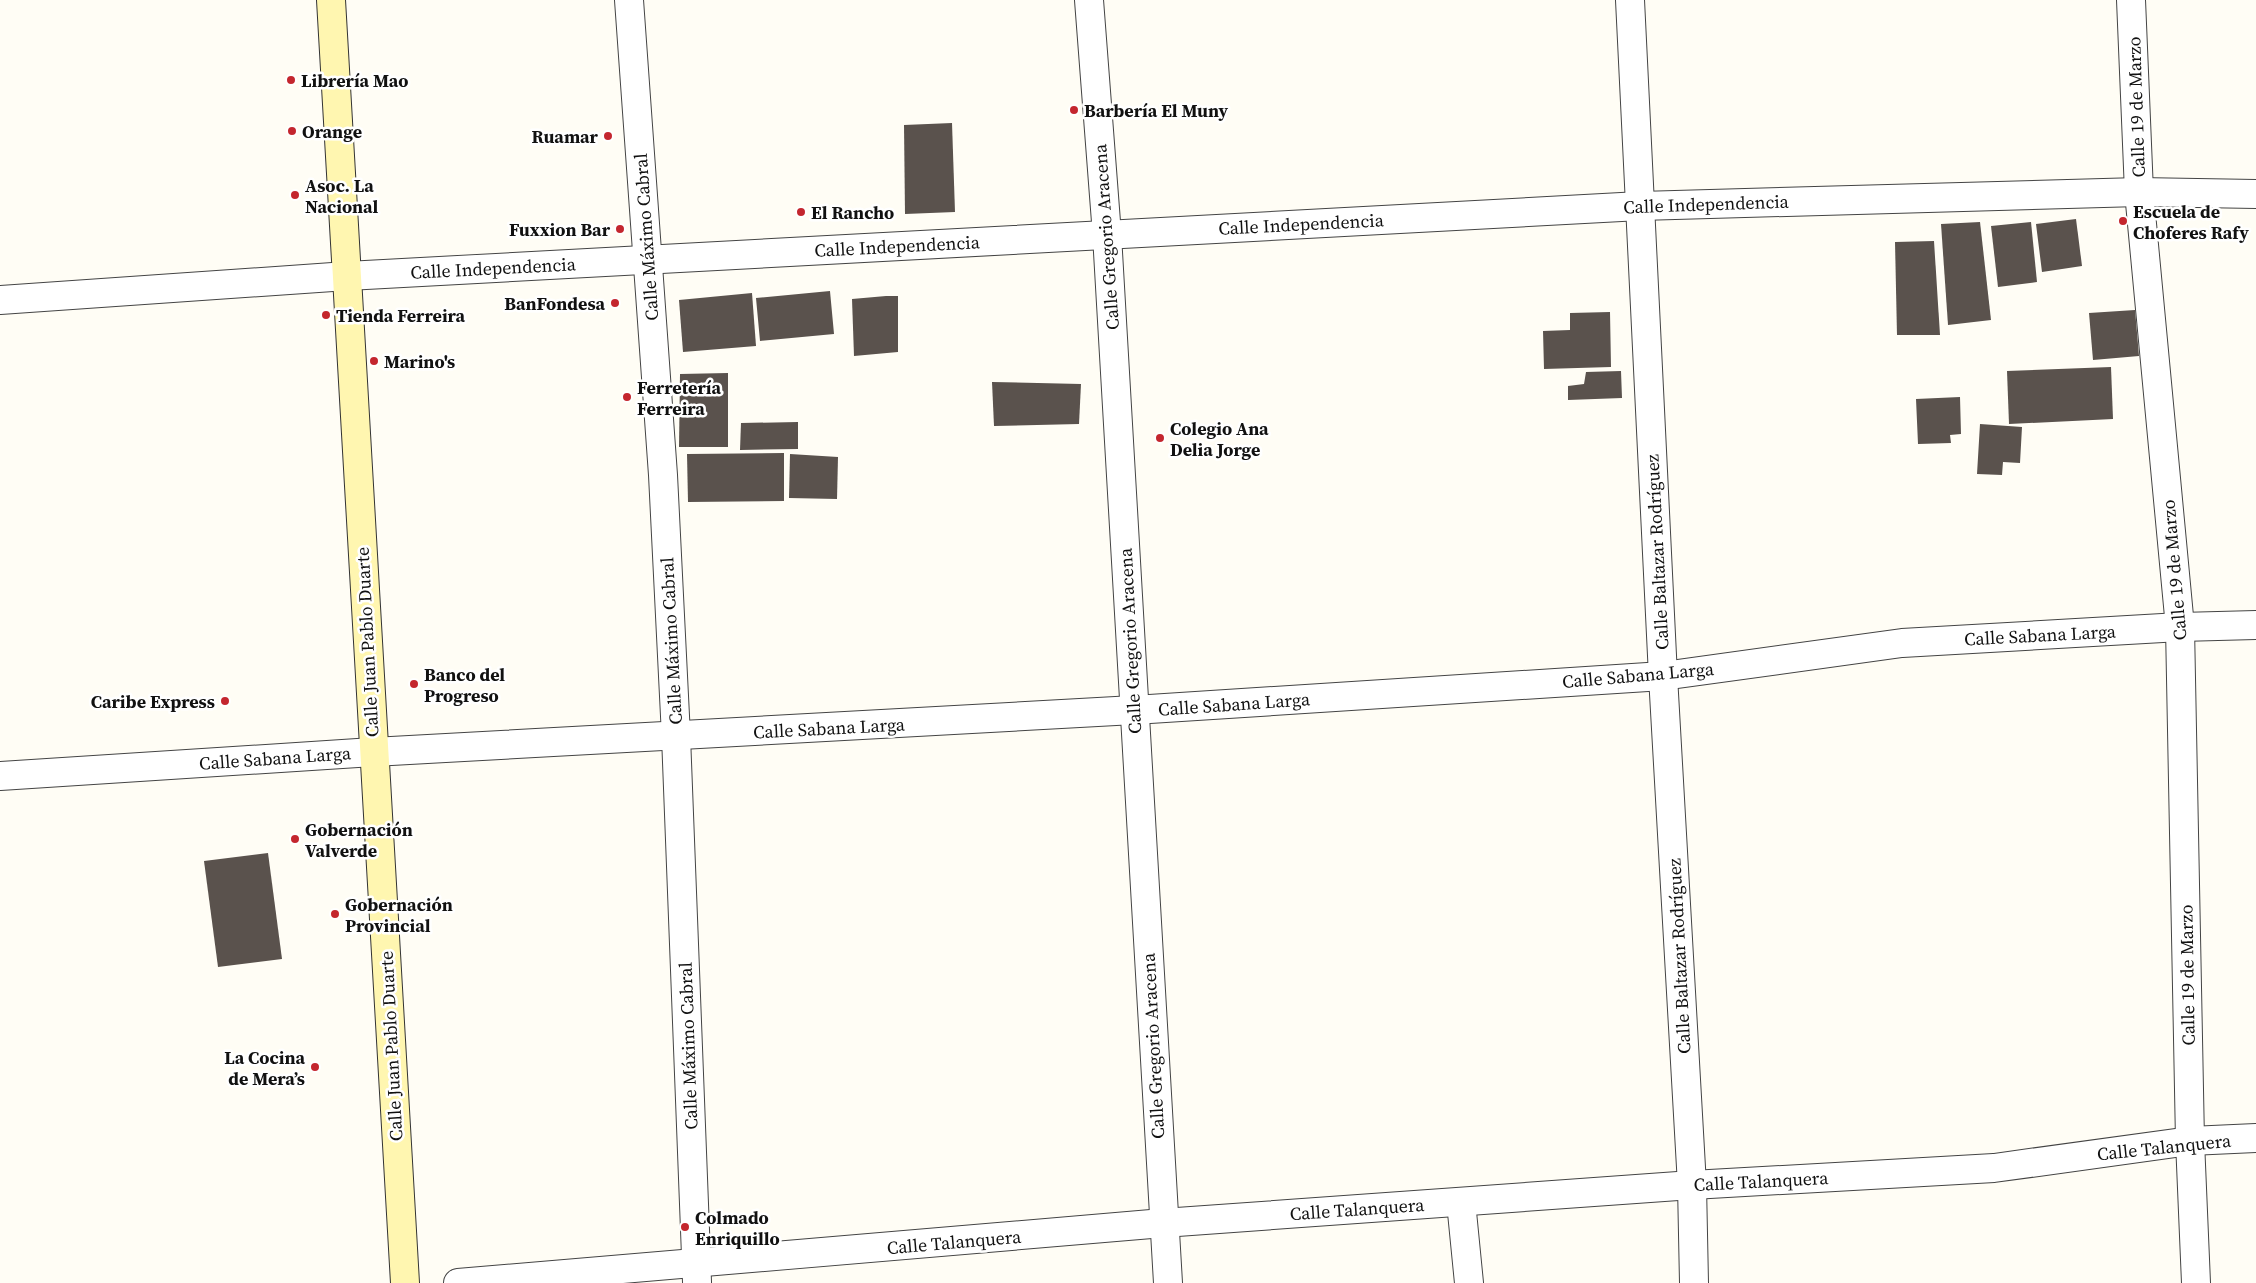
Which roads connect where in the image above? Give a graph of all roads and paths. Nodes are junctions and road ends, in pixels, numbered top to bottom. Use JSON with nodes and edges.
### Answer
{"nodes":[{"id":1,"x":331,"y":0,"type":"edge"},
{"id":2,"x":629,"y":0,"type":"edge"},
{"id":3,"x":1089,"y":0,"type":"edge"},
{"id":4,"x":1630,"y":0,"type":"edge"},
{"id":5,"x":2131,"y":0,"type":"edge"},
{"id":6,"x":2139,"y":192,"type":"junction"},
{"id":7,"x":2256,"y":194,"type":"edge"},
{"id":8,"x":1640,"y":206,"type":"junction"},
{"id":9,"x":1107,"y":235,"type":"junction"},
{"id":10,"x":647,"y":260,"type":"junction"},
{"id":11,"x":347,"y":276,"type":"junction"},
{"id":12,"x":0,"y":300,"type":"edge"},
{"id":13,"x":2256,"y":625,"type":"edge"},
{"id":14,"x":2180,"y":627,"type":"junction"},
{"id":15,"x":1663,"y":676,"type":"junction"},
{"id":16,"x":1134,"y":710,"type":"junction"},
{"id":17,"x":676,"y":736,"type":"junction"},
{"id":18,"x":373,"y":752,"type":"junction"},
{"id":19,"x":0,"y":776,"type":"edge"},
{"id":20,"x":2256,"y":1138,"type":"edge"},
{"id":21,"x":2190,"y":1141,"type":"junction"},
{"id":22,"x":1692,"y":1185,"type":"junction"},
{"id":23,"x":1460,"y":1202,"type":"junction"},
{"id":24,"x":1163,"y":1223,"type":"junction"},
{"id":25,"x":696,"y":1274,"type":"edge"},
{"id":26,"x":405,"y":1283,"type":"edge"},
{"id":27,"x":458,"y":1283,"type":"edge"},
{"id":28,"x":1168,"y":1283,"type":"edge"},
{"id":29,"x":1469,"y":1283,"type":"edge"},
{"id":30,"x":1694,"y":1283,"type":"edge"},
{"id":31,"x":2196,"y":1283,"type":"edge"}],
"edges":[{"from":1,"to":11,"type":"main road","name":"Calle Juan Pablo Duarte"},
{"from":2,"to":10,"type":"street","name":"Calle Máximo Cabral"},
{"from":3,"to":9,"type":"street","name":"Calle Gregorio Aracena"},
{"from":4,"to":8,"type":"street","name":"Calle Baltazar Rodríguez"},
{"from":5,"to":6,"type":"street","name":"Calle 19 de Marzo"},
{"from":6,"to":7,"type":"street","name":"Calle Independencia"},
{"from":6,"to":8,"type":"street","name":"Calle Independencia"},
{"from":6,"to":14,"type":"street","name":"Calle 19 de Marzo"},
{"from":8,"to":9,"type":"street","name":"Calle Independencia"},
{"from":8,"to":15,"type":"street","name":"Calle Baltazar Rodríguez"},
{"from":9,"to":10,"type":"street","name":"Calle Independencia"},
{"from":9,"to":16,"type":"street","name":"Calle Gregorio Aracena"},
{"from":10,"to":11,"type":"street","name":"Calle Independencia"},
{"from":10,"to":17,"type":"street","name":"Calle Máximo Cabral"},
{"from":11,"to":12,"type":"street","name":"Calle Independencia"},
{"from":11,"to":18,"type":"main road","name":"Calle Juan Pablo Duarte"},
{"from":13,"to":14,"type":"street","name":"Calle Sabana Larga"},
{"from":14,"to":15,"type":"street","name":"Calle Sabana Larga"},
{"from":14,"to":21,"type":"street","name":"Calle 19 de Marzo"},
{"from":15,"to":16,"type":"street","name":"Calle Sabana Larga"},
{"from":15,"to":22,"type":"street","name":"Calle Baltazar Rodríguez"},
{"from":16,"to":17,"type":"street","name":"Calle Sabana Larga"},
{"from":16,"to":24,"type":"street","name":"Calle Gregorio Aracena"},
{"from":17,"to":18,"type":"street","name":"Calle Sabana Larga"},
{"from":17,"to":25,"type":"street","name":"Calle Máximo Cabral"},
{"from":18,"to":19,"type":"street","name":"Calle Sabana Larga"},
{"from":18,"to":26,"type":"main road","name":"Calle Juan Pablo Duarte"},
{"from":20,"to":21,"type":"street","name":"Calle Talanquera"},
{"from":21,"to":22,"type":"street","name":"Calle Talanquera"},
{"from":21,"to":31,"type":"street","name":"Calle 19 de Marzo"},
{"from":22,"to":23,"type":"street","name":"Calle Talanquera"},
{"from":22,"to":30,"type":"street","name":"Calle Baltazar Rodríguez"},
{"from":23,"to":24,"type":"street","name":"Calle Talanquera"},
{"from":23,"to":29,"type":"street"},
{"from":24,"to":25,"type":"street","name":"Calle Talanquera"},
{"from":24,"to":28,"type":"street","name":"Calle Gregorio Aracena"},
{"from":25,"to":27,"type":"street","name":"Calle Talanquera"}]}
